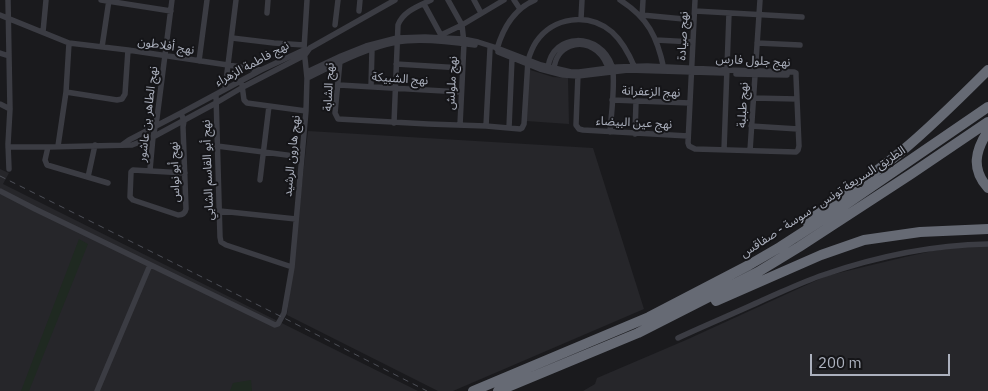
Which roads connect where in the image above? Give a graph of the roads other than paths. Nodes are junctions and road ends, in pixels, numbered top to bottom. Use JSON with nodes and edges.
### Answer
{"nodes":[{"id":1,"x":8,"y":0,"type":"edge"},
{"id":2,"x":46,"y":0,"type":"edge"},
{"id":3,"x":101,"y":0,"type":"edge"},
{"id":4,"x":172,"y":0,"type":"edge"},
{"id":5,"x":207,"y":0,"type":"edge"},
{"id":6,"x":236,"y":0,"type":"edge"},
{"id":7,"x":268,"y":0,"type":"edge"},
{"id":8,"x":307,"y":0,"type":"edge"},
{"id":9,"x":338,"y":0,"type":"edge"},
{"id":10,"x":360,"y":0,"type":"edge"},
{"id":11,"x":395,"y":0,"type":"edge"},
{"id":12,"x":431,"y":0,"type":"edge"},
{"id":13,"x":448,"y":0,"type":"edge"},
{"id":14,"x":474,"y":0,"type":"edge"},
{"id":15,"x":514,"y":0,"type":"edge"},
{"id":16,"x":533,"y":0,"type":"edge"},
{"id":17,"x":582,"y":0,"type":"edge"},
{"id":18,"x":620,"y":0,"type":"edge"},
{"id":19,"x":643,"y":0,"type":"edge"},
{"id":20,"x":695,"y":0,"type":"edge"},
{"id":21,"x":760,"y":0,"type":"edge"},
{"id":22,"x":109,"y":1,"type":"edge"},
{"id":23,"x":501,"y":1,"type":"edge"},
{"id":24,"x":424,"y":4,"type":"junction"},
{"id":25,"x":520,"y":9,"type":"junction"},
{"id":26,"x":171,"y":11,"type":"junction"},
{"id":27,"x":359,"y":11,"type":"dead end"},
{"id":28,"x":695,"y":12,"type":"junction"},
{"id":29,"x":267,"y":13,"type":"dead end"},
{"id":30,"x":481,"y":13,"type":"junction"},
{"id":31,"x":729,"y":13,"type":"junction"},
{"id":32,"x":0,"y":15,"type":"edge"},
{"id":33,"x":759,"y":15,"type":"junction"},
{"id":34,"x":642,"y":16,"type":"junction"},
{"id":35,"x":802,"y":17,"type":"dead end"},
{"id":36,"x":8,"y":18,"type":"junction"},
{"id":37,"x":581,"y":19,"type":"junction"},
{"id":38,"x":694,"y":20,"type":"junction"},
{"id":39,"x":335,"y":25,"type":"dead end"},
{"id":40,"x":462,"y":25,"type":"junction"},
{"id":41,"x":43,"y":32,"type":"junction"},
{"id":42,"x":442,"y":36,"type":"junction"},
{"id":43,"x":232,"y":38,"type":"junction"},
{"id":44,"x":397,"y":40,"type":"junction"},
{"id":45,"x":656,"y":40,"type":"junction"},
{"id":46,"x":463,"y":41,"type":"junction"},
{"id":47,"x":693,"y":42,"type":"junction"},
{"id":48,"x":69,"y":43,"type":"junction"},
{"id":49,"x":757,"y":43,"type":"junction"},
{"id":50,"x":800,"y":45,"type":"dead end"},
{"id":51,"x":102,"y":47,"type":"junction"},
{"id":52,"x":306,"y":49,"type":"junction"},
{"id":53,"x":372,"y":49,"type":"junction"},
{"id":54,"x":494,"y":49,"type":"junction"},
{"id":55,"x":128,"y":50,"type":"junction"},
{"id":56,"x":0,"y":53,"type":"edge"},
{"id":57,"x":10,"y":56,"type":"junction"},
{"id":58,"x":165,"y":56,"type":"junction"},
{"id":59,"x":512,"y":58,"type":"junction"},
{"id":60,"x":341,"y":59,"type":"junction"},
{"id":61,"x":199,"y":61,"type":"junction"},
{"id":62,"x":528,"y":63,"type":"junction"},
{"id":63,"x":396,"y":64,"type":"junction"},
{"id":64,"x":228,"y":65,"type":"junction"},
{"id":65,"x":462,"y":68,"type":"junction"},
{"id":66,"x":551,"y":68,"type":"junction"},
{"id":67,"x":635,"y":68,"type":"junction"},
{"id":68,"x":664,"y":68,"type":"junction"},
{"id":69,"x":261,"y":70,"type":"junction"},
{"id":70,"x":692,"y":70,"type":"junction"},
{"id":71,"x":988,"y":70,"type":"edge"},
{"id":72,"x":612,"y":71,"type":"junction"},
{"id":73,"x":727,"y":72,"type":"junction"},
{"id":74,"x":754,"y":72,"type":"junction"},
{"id":75,"x":578,"y":74,"type":"junction"},
{"id":76,"x":307,"y":75,"type":"junction"},
{"id":77,"x":242,"y":84,"type":"junction"},
{"id":78,"x":339,"y":85,"type":"junction"},
{"id":79,"x":371,"y":87,"type":"junction"},
{"id":80,"x":225,"y":89,"type":"junction"},
{"id":81,"x":395,"y":89,"type":"junction"},
{"id":82,"x":66,"y":92,"type":"junction"},
{"id":83,"x":461,"y":92,"type":"junction"},
{"id":84,"x":216,"y":95,"type":"junction"},
{"id":85,"x":753,"y":98,"type":"junction"},
{"id":86,"x":797,"y":99,"type":"junction"},
{"id":87,"x":612,"y":100,"type":"junction"},
{"id":88,"x":636,"y":102,"type":"junction"},
{"id":89,"x":690,"y":103,"type":"junction"},
{"id":90,"x":0,"y":104,"type":"edge"},
{"id":91,"x":216,"y":104,"type":"junction"},
{"id":92,"x":269,"y":106,"type":"junction"},
{"id":93,"x":988,"y":107,"type":"edge"},
{"id":94,"x":10,"y":110,"type":"junction"},
{"id":95,"x":306,"y":111,"type":"junction"},
{"id":96,"x":181,"y":113,"type":"junction"},
{"id":97,"x":174,"y":117,"type":"junction"},
{"id":98,"x":988,"y":122,"type":"edge"},
{"id":99,"x":394,"y":123,"type":"junction"},
{"id":100,"x":182,"y":124,"type":"junction"},
{"id":101,"x":460,"y":125,"type":"junction"},
{"id":102,"x":486,"y":126,"type":"junction"},
{"id":103,"x":751,"y":126,"type":"junction"},
{"id":104,"x":155,"y":127,"type":"junction"},
{"id":105,"x":509,"y":128,"type":"junction"},
{"id":106,"x":798,"y":129,"type":"junction"},
{"id":107,"x":988,"y":131,"type":"edge"},
{"id":108,"x":610,"y":132,"type":"junction"},
{"id":109,"x":635,"y":134,"type":"junction"},
{"id":110,"x":688,"y":136,"type":"junction"},
{"id":111,"x":153,"y":137,"type":"junction"},
{"id":112,"x":95,"y":145,"type":"junction"},
{"id":113,"x":122,"y":145,"type":"junction"},
{"id":114,"x":58,"y":146,"type":"junction"},
{"id":115,"x":217,"y":146,"type":"junction"},
{"id":116,"x":8,"y":147,"type":"junction"},
{"id":117,"x":48,"y":147,"type":"junction"},
{"id":118,"x":724,"y":150,"type":"junction"},
{"id":119,"x":750,"y":151,"type":"junction"},
{"id":120,"x":263,"y":152,"type":"junction"},
{"id":121,"x":302,"y":157,"type":"junction"},
{"id":122,"x":9,"y":169,"type":"dead end"},
{"id":123,"x":150,"y":170,"type":"junction"},
{"id":124,"x":184,"y":173,"type":"junction"},
{"id":125,"x":88,"y":177,"type":"junction"},
{"id":126,"x":260,"y":180,"type":"dead end"},
{"id":127,"x":108,"y":183,"type":"dead end"},
{"id":128,"x":988,"y":188,"type":"edge"},
{"id":129,"x":0,"y":191,"type":"edge"},
{"id":130,"x":220,"y":211,"type":"junction"},
{"id":131,"x":296,"y":218,"type":"junction"},
{"id":132,"x":988,"y":228,"type":"edge"},
{"id":133,"x":988,"y":244,"type":"edge"},
{"id":134,"x":150,"y":265,"type":"junction"},
{"id":135,"x":749,"y":265,"type":"junction"},
{"id":136,"x":292,"y":267,"type":"junction"},
{"id":137,"x":678,"y":338,"type":"dead end"},
{"id":138,"x":97,"y":391,"type":"edge"},
{"id":139,"x":473,"y":391,"type":"edge"},
{"id":140,"x":498,"y":391,"type":"edge"},
{"id":141,"x":503,"y":391,"type":"edge"}],
"edges":[{"from":1,"to":36,"type":"street"},
{"from":2,"to":41,"type":"street"},
{"from":3,"to":22,"type":"street"},
{"from":4,"to":26,"type":"street","name":"نهج الطاهر بن عاشور"},
{"from":5,"to":61,"type":"street"},
{"from":6,"to":43,"type":"street"},
{"from":7,"to":29,"type":"street"},
{"from":8,"to":52,"type":"street","name":"نهج هارون الرشيد"},
{"from":9,"to":39,"type":"street"},
{"from":10,"to":27,"type":"street"},
{"from":11,"to":52,"type":"street"},
{"from":12,"to":24,"type":"street"},
{"from":13,"to":40,"type":"street"},
{"from":14,"to":30,"type":"street"},
{"from":15,"to":25,"type":"street"},
{"from":16,"to":25,"type":"street"},
{"from":17,"to":37,"type":"street"},
{"from":18,"to":34,"type":"street"},
{"from":19,"to":34,"type":"street"},
{"from":20,"to":28,"type":"street","name":"نهج صيادة"},
{"from":21,"to":33,"type":"street","name":"نهج طبلبة"},
{"from":22,"to":26,"type":"street"},
{"from":22,"to":51,"type":"street"},
{"from":23,"to":30,"type":"street"},
{"from":24,"to":42,"type":"street"},
{"from":24,"to":44,"type":"street"},
{"from":25,"to":54,"type":"street"},
{"from":26,"to":58,"type":"street","name":"نهج الطاهر بن عاشور"},
{"from":28,"to":31,"type":"street"},
{"from":28,"to":38,"type":"street","name":"نهج صيادة"},
{"from":30,"to":40,"type":"street"},
{"from":31,"to":33,"type":"street"},
{"from":31,"to":73,"type":"street"},
{"from":32,"to":36,"type":"street","name":"نهج أفلاطون"},
{"from":33,"to":35,"type":"street"},
{"from":33,"to":49,"type":"street","name":"نهج طبلبة"},
{"from":34,"to":38,"type":"street"},
{"from":34,"to":45,"type":"street"},
{"from":36,"to":41,"type":"street","name":"نهج أفلاطون"},
{"from":36,"to":57,"type":"street"},
{"from":37,"to":62,"type":"street"},
{"from":37,"to":67,"type":"street"},
{"from":38,"to":47,"type":"street","name":"نهج صيادة"},
{"from":40,"to":42,"type":"street"},
{"from":40,"to":46,"type":"street","name":"نهج ملولش"},
{"from":41,"to":48,"type":"street","name":"نهج أفلاطون"},
{"from":42,"to":44,"type":"street","name":"نهج جلول فارس"},
{"from":42,"to":46,"type":"street","name":"نهج جلول فارس"},
{"from":43,"to":52,"type":"street"},
{"from":43,"to":64,"type":"street"},
{"from":44,"to":46,"type":"street","name":"نهج جلول فارس"},
{"from":44,"to":53,"type":"street","name":"نهج جلول فارس"},
{"from":44,"to":60,"type":"street","name":"نهج جلول فارس"},
{"from":44,"to":63,"type":"street"},
{"from":45,"to":47,"type":"street"},
{"from":45,"to":68,"type":"street"},
{"from":46,"to":54,"type":"street","name":"نهج جلول فارس"},
{"from":46,"to":65,"type":"street","name":"نهج ملولش"},
{"from":47,"to":70,"type":"street","name":"نهج صيادة"},
{"from":48,"to":51,"type":"street","name":"نهج أفلاطون"},
{"from":48,"to":82,"type":"street"},
{"from":49,"to":50,"type":"street"},
{"from":49,"to":74,"type":"street","name":"نهج طبلبة"},
{"from":51,"to":55,"type":"street","name":"نهج أفلاطون"},
{"from":52,"to":69,"type":"street","name":"نهج فاطمة الزهراء"},
{"from":52,"to":76,"type":"street","name":"نهج هارون الرشيد"},
{"from":52,"to":77,"type":"street","name":"نهج فاطمة الزهراء"},
{"from":53,"to":60,"type":"street","name":"نهج جلول فارس"},
{"from":53,"to":79,"type":"street"},
{"from":54,"to":59,"type":"street","name":"نهج جلول فارس"},
{"from":54,"to":62,"type":"street","name":"نهج جلول فارس"},
{"from":54,"to":102,"type":"street"},
{"from":55,"to":58,"type":"street","name":"نهج أفلاطون"},
{"from":55,"to":82,"type":"street"},
{"from":56,"to":57,"type":"street"},
{"from":57,"to":94,"type":"street"},
{"from":58,"to":61,"type":"street","name":"نهج أفلاطون"},
{"from":58,"to":104,"type":"street","name":"نهج الطاهر بن عاشور"},
{"from":59,"to":62,"type":"street","name":"نهج جلول فارس"},
{"from":59,"to":105,"type":"street"},
{"from":60,"to":76,"type":"street","name":"نهج جلول فارس"},
{"from":60,"to":78,"type":"street","name":"نهج الشابة"},
{"from":61,"to":64,"type":"street","name":"نهج أفلاطون"},
{"from":62,"to":66,"type":"street","name":"نهج جلول فارس"},
{"from":62,"to":75,"type":"street","name":"نهج جلول فارس"},
{"from":62,"to":105,"type":"street"},
{"from":63,"to":65,"type":"street"},
{"from":63,"to":81,"type":"street"},
{"from":64,"to":69,"type":"street","name":"نهج أفلاطون"},
{"from":64,"to":80,"type":"street"},
{"from":65,"to":83,"type":"street","name":"نهج ملولش"},
{"from":66,"to":72,"type":"street"},
{"from":66,"to":75,"type":"street","name":"نهج جلول فارس"},
{"from":67,"to":68,"type":"street","name":"نهج جلول فارس"},
{"from":67,"to":72,"type":"street","name":"نهج جلول فارس"},
{"from":68,"to":70,"type":"street","name":"نهج جلول فارس"},
{"from":69,"to":77,"type":"street","name":"نهج فاطمة الزهراء"},
{"from":70,"to":73,"type":"street","name":"نهج جلول فارس"},
{"from":70,"to":89,"type":"street","name":"نهج صيادة"},
{"from":71,"to":135,"type":"highway"},
{"from":72,"to":75,"type":"street","name":"نهج جلول فارس"},
{"from":72,"to":87,"type":"street"},
{"from":73,"to":74,"type":"street","name":"نهج جلول فارس"},
{"from":73,"to":118,"type":"street"},
{"from":74,"to":85,"type":"street","name":"نهج طبلبة"},
{"from":74,"to":86,"type":"street","name":"نهج جلول فارس"},
{"from":75,"to":108,"type":"street","name":"نهج عين البيضاء"},
{"from":76,"to":95,"type":"street","name":"نهج هارون الرشيد"},
{"from":77,"to":80,"type":"street","name":"نهج فاطمة الزهراء"},
{"from":77,"to":91,"type":"street","name":"نهج فاطمة الزهراء"},
{"from":77,"to":92,"type":"street"},
{"from":78,"to":79,"type":"street","name":"نهج الشبيكة"},
{"from":78,"to":99,"type":"street","name":"نهج الشابة"},
{"from":79,"to":81,"type":"street","name":"نهج الشبيكة"},
{"from":80,"to":84,"type":"street","name":"نهج فاطمة الزهراء"},
{"from":81,"to":83,"type":"street","name":"نهج الشبيكة"},
{"from":81,"to":99,"type":"street"},
{"from":82,"to":114,"type":"street"},
{"from":83,"to":101,"type":"street","name":"نهج ملولش"},
{"from":84,"to":91,"type":"street","name":"نهج أبو القاسم الشابي"},
{"from":84,"to":96,"type":"street","name":"نهج فاطمة الزهراء"},
{"from":85,"to":86,"type":"street"},
{"from":85,"to":103,"type":"street","name":"نهج طبلبة"},
{"from":86,"to":106,"type":"street"},
{"from":87,"to":88,"type":"street","name":"نهج الزعفرانة"},
{"from":87,"to":108,"type":"street"},
{"from":88,"to":89,"type":"street","name":"نهج الزعفرانة"},
{"from":88,"to":109,"type":"street"},
{"from":89,"to":110,"type":"street","name":"نهج صيادة"},
{"from":90,"to":94,"type":"street"},
{"from":91,"to":100,"type":"street","name":"نهج فاطمة الزهراء"},
{"from":91,"to":115,"type":"street","name":"نهج أبو القاسم الشابي"},
{"from":92,"to":95,"type":"street"},
{"from":92,"to":120,"type":"street"},
{"from":93,"to":135,"type":"highway","name":"الطريق السريعة تونس - سوسة - صفاقس"},
{"from":94,"to":116,"type":"street"},
{"from":95,"to":121,"type":"street","name":"نهج هارون الرشيد"},
{"from":96,"to":97,"type":"street","name":"نهج فاطمة الزهراء"},
{"from":96,"to":100,"type":"street"},
{"from":97,"to":100,"type":"street"},
{"from":97,"to":104,"type":"street","name":"نهج فاطمة الزهراء"},
{"from":98,"to":140,"type":"highway","name":"الطريق السريعة تونس - سوسة - صفاقس"},
{"from":99,"to":101,"type":"street"},
{"from":100,"to":111,"type":"street","name":"نهج فاطمة الزهراء"},
{"from":100,"to":124,"type":"street","name":"نهج أبو نواس"},
{"from":101,"to":102,"type":"street"},
{"from":102,"to":105,"type":"street"},
{"from":103,"to":106,"type":"street"},
{"from":103,"to":119,"type":"street","name":"نهج طبلبة"},
{"from":104,"to":111,"type":"street","name":"نهج الطاهر بن عاشور"},
{"from":104,"to":113,"type":"street","name":"نهج فاطمة الزهراء"},
{"from":106,"to":119,"type":"street"},
{"from":107,"to":128,"type":"highway"},
{"from":108,"to":109,"type":"street","name":"نهج عين البيضاء"},
{"from":109,"to":110,"type":"street","name":"نهج عين البيضاء"},
{"from":110,"to":118,"type":"street","name":"نهج صيادة"},
{"from":111,"to":113,"type":"street","name":"نهج فاطمة الزهراء"},
{"from":111,"to":123,"type":"street","name":"نهج الطاهر بن عاشور"},
{"from":112,"to":113,"type":"street","name":"نهج فاطمة الزهراء"},
{"from":112,"to":114,"type":"street","name":"نهج فاطمة الزهراء"},
{"from":112,"to":125,"type":"street"},
{"from":114,"to":117,"type":"street","name":"نهج فاطمة الزهراء"},
{"from":115,"to":120,"type":"street"},
{"from":115,"to":130,"type":"street","name":"نهج أبو القاسم الشابي"},
{"from":116,"to":117,"type":"street","name":"نهج فاطمة الزهراء"},
{"from":116,"to":122,"type":"street"},
{"from":117,"to":125,"type":"street"},
{"from":118,"to":119,"type":"street"},
{"from":120,"to":121,"type":"street"},
{"from":120,"to":126,"type":"street"},
{"from":121,"to":131,"type":"street","name":"نهج هارون الرشيد"},
{"from":123,"to":124,"type":"street"},
{"from":123,"to":124,"type":"street","name":"نهج أبو نواس"},
{"from":125,"to":127,"type":"street"},
{"from":129,"to":134,"type":"street"},
{"from":130,"to":131,"type":"street"},
{"from":130,"to":136,"type":"street","name":"نهج أبو القاسم الشابي"},
{"from":131,"to":136,"type":"street","name":"نهج هارون الرشيد"},
{"from":132,"to":141,"type":"highway"},
{"from":133,"to":137,"type":"street"},
{"from":134,"to":136,"type":"street","name":"نهج هارون الرشيد"},
{"from":134,"to":138,"type":"street"},
{"from":135,"to":139,"type":"highway","name":"الطريق السريعة تونس - سوسة - صفاقس"}]}
